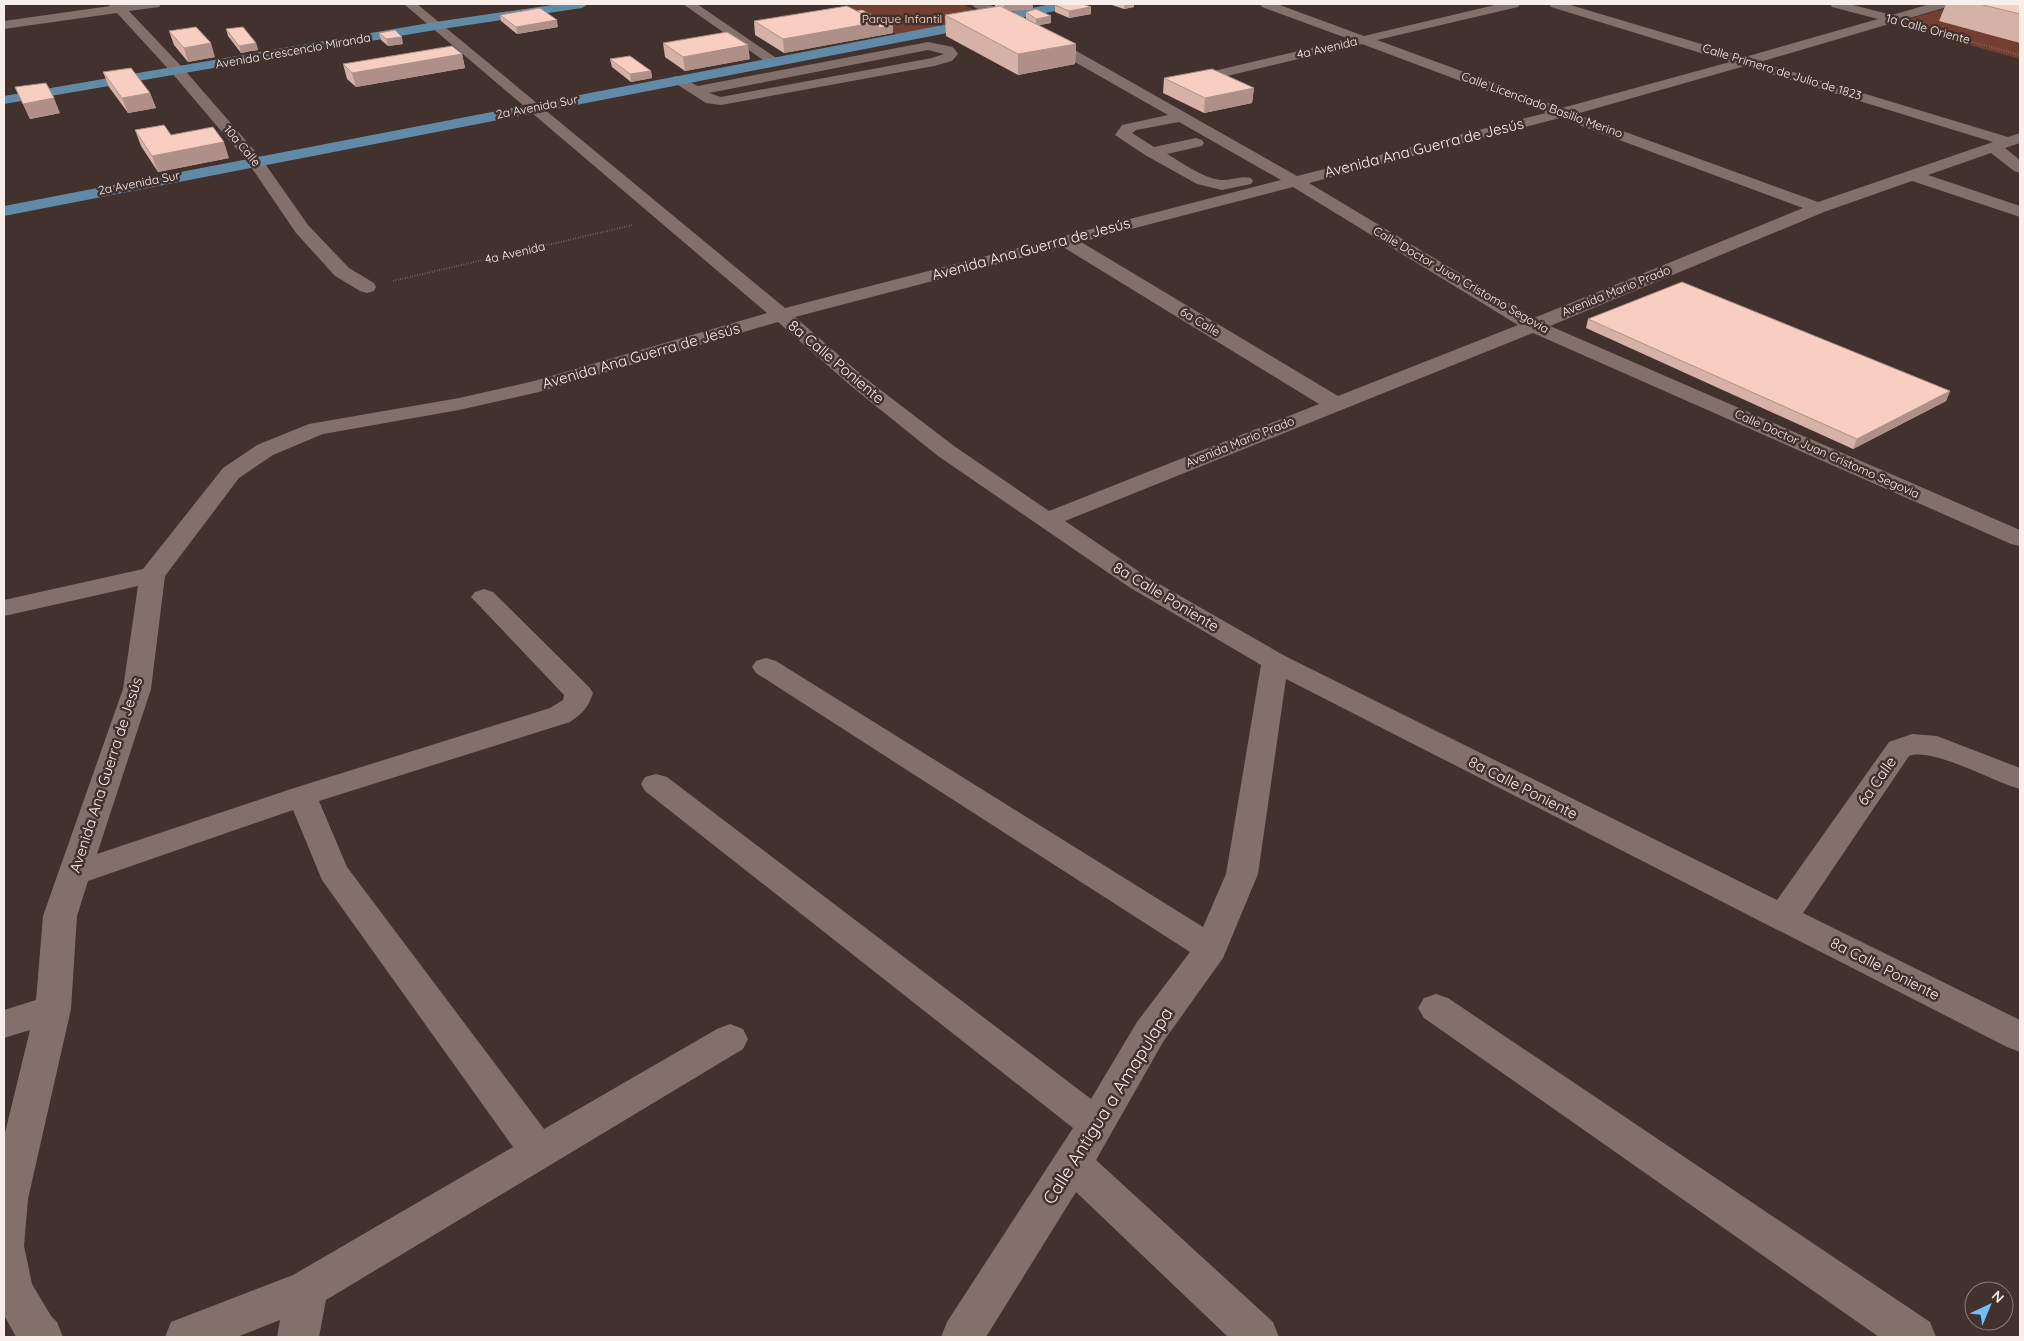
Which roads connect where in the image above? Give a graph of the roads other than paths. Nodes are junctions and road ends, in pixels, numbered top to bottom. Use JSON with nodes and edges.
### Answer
{"nodes":[{"id":1,"x":155,"y":4,"type":"edge"},
{"id":2,"x":410,"y":4,"type":"edge"},
{"id":3,"x":582,"y":4,"type":"edge"},
{"id":4,"x":689,"y":4,"type":"edge"},
{"id":5,"x":978,"y":4,"type":"edge"},
{"id":6,"x":1070,"y":4,"type":"edge"},
{"id":7,"x":1266,"y":4,"type":"edge"},
{"id":8,"x":1514,"y":4,"type":"edge"},
{"id":9,"x":1555,"y":4,"type":"edge"},
{"id":10,"x":1836,"y":4,"type":"edge"},
{"id":11,"x":1944,"y":4,"type":"edge"},
{"id":12,"x":116,"y":6,"type":"edge"},
{"id":13,"x":1006,"y":17,"type":"junction"},
{"id":14,"x":1892,"y":19,"type":"junction"},
{"id":15,"x":4,"y":25,"type":"edge"},
{"id":16,"x":435,"y":26,"type":"junction"},
{"id":17,"x":909,"y":37,"type":"junction"},
{"id":18,"x":1364,"y":39,"type":"junction"},
{"id":19,"x":928,"y":46,"type":"junction"},
{"id":20,"x":1748,"y":61,"type":"junction"},
{"id":21,"x":775,"y":62,"type":"junction"},
{"id":22,"x":177,"y":70,"type":"junction"},
{"id":23,"x":678,"y":80,"type":"junction"},
{"id":24,"x":696,"y":91,"type":"junction"},
{"id":25,"x":1140,"y":93,"type":"junction"},
{"id":26,"x":4,"y":100,"type":"edge"},
{"id":27,"x":535,"y":107,"type":"junction"},
{"id":28,"x":1562,"y":113,"type":"junction"},
{"id":29,"x":1182,"y":117,"type":"junction"},
{"id":30,"x":1157,"y":122,"type":"junction"},
{"id":31,"x":2008,"y":142,"type":"edge"},
{"id":32,"x":1196,"y":143,"type":"junction"},
{"id":33,"x":1151,"y":152,"type":"junction"},
{"id":34,"x":255,"y":161,"type":"junction"},
{"id":35,"x":2020,"y":168,"type":"edge"},
{"id":36,"x":1913,"y":176,"type":"junction"},
{"id":37,"x":1294,"y":181,"type":"junction"},
{"id":38,"x":1818,"y":208,"type":"junction"},
{"id":39,"x":4,"y":210,"type":"edge"},
{"id":40,"x":2020,"y":212,"type":"edge"},
{"id":41,"x":1065,"y":240,"type":"junction"},
{"id":42,"x":367,"y":287,"type":"road end"},
{"id":43,"x":781,"y":315,"type":"junction"},
{"id":44,"x":1533,"y":326,"type":"junction"},
{"id":45,"x":1335,"y":404,"type":"junction"},
{"id":46,"x":1047,"y":520,"type":"junction"},
{"id":47,"x":2020,"y":539,"type":"edge"},
{"id":48,"x":152,"y":575,"type":"junction"},
{"id":49,"x":484,"y":598,"type":"dead end"},
{"id":50,"x":4,"y":608,"type":"edge"},
{"id":51,"x":1275,"y":662,"type":"junction"},
{"id":52,"x":766,"y":667,"type":"dead end"},
{"id":53,"x":2020,"y":779,"type":"edge"},
{"id":54,"x":656,"y":784,"type":"dead end"},
{"id":55,"x":302,"y":796,"type":"junction"},
{"id":56,"x":74,"y":874,"type":"junction"},
{"id":57,"x":1782,"y":918,"type":"junction"},
{"id":58,"x":1211,"y":949,"type":"junction"},
{"id":59,"x":1436,"y":1008,"type":"dead end"},
{"id":60,"x":53,"y":1009,"type":"junction"},
{"id":61,"x":4,"y":1024,"type":"edge"},
{"id":62,"x":2020,"y":1037,"type":"edge"},
{"id":63,"x":730,"y":1039,"type":"dead end"},
{"id":64,"x":1096,"y":1124,"type":"junction"},
{"id":65,"x":539,"y":1152,"type":"junction"},
{"id":66,"x":1073,"y":1164,"type":"junction"},
{"id":67,"x":307,"y":1289,"type":"junction"},
{"id":68,"x":42,"y":1337,"type":"edge"},
{"id":69,"x":186,"y":1337,"type":"edge"},
{"id":70,"x":298,"y":1337,"type":"edge"},
{"id":71,"x":962,"y":1337,"type":"edge"},
{"id":72,"x":1258,"y":1337,"type":"edge"},
{"id":73,"x":1916,"y":1337,"type":"edge"}],
"edges":[{"from":1,"to":12,"type":"street"},
{"from":2,"to":16,"type":"street","name":"8a Calle Poniente"},
{"from":3,"to":16,"type":"main road","name":"Avenida Crescencio Miranda"},
{"from":4,"to":21,"type":"street"},
{"from":5,"to":13,"type":"street","name":"Calle Doctor Juan Cristomo Segovia"},
{"from":6,"to":13,"type":"main road","name":"2a Avenida Sur"},
{"from":7,"to":18,"type":"street","name":"Calle Licenciado Basilio Merino"},
{"from":8,"to":18,"type":"street","name":"4a Avenida"},
{"from":9,"to":20,"type":"street","name":"Calle Primero de Julio de 1823"},
{"from":10,"to":14,"type":"street","name":"1a Calle Oriente"},
{"from":11,"to":14,"type":"street","name":"Avenida Ana Guerra de Jesús"},
{"from":12,"to":15,"type":"street"},
{"from":12,"to":22,"type":"street","name":"10a Calle"},
{"from":13,"to":17,"type":"main road","name":"2a Avenida Sur"},
{"from":13,"to":25,"type":"street","name":"Calle Doctor Juan Cristomo Segovia"},
{"from":14,"to":20,"type":"street","name":"Avenida Ana Guerra de Jesús"},
{"from":16,"to":22,"type":"main road","name":"Avenida Crescencio Miranda"},
{"from":16,"to":27,"type":"street","name":"8a Calle Poniente"},
{"from":17,"to":19,"type":"street"},
{"from":17,"to":21,"type":"main road","name":"2a Avenida Sur"},
{"from":18,"to":25,"type":"street","name":"4a Avenida"},
{"from":18,"to":28,"type":"street","name":"Calle Licenciado Basilio Merino"},
{"from":19,"to":24,"type":"street"},
{"from":19,"to":24,"type":"street"},
{"from":20,"to":28,"type":"street","name":"Avenida Ana Guerra de Jesús"},
{"from":20,"to":31,"type":"street","name":"Calle Primero de Julio de 1823"},
{"from":21,"to":23,"type":"main road","name":"2a Avenida Sur"},
{"from":22,"to":26,"type":"main road","name":"Avenida Crescencio Miranda"},
{"from":22,"to":34,"type":"street","name":"10a Calle"},
{"from":23,"to":24,"type":"street"},
{"from":23,"to":27,"type":"main road","name":"2a Avenida Sur"},
{"from":25,"to":29,"type":"street","name":"Calle Doctor Juan Cristomo Segovia"},
{"from":27,"to":34,"type":"main road","name":"2a Avenida Sur"},
{"from":27,"to":43,"type":"street","name":"8a Calle Poniente"},
{"from":28,"to":37,"type":"street","name":"Avenida Ana Guerra de Jesús"},
{"from":28,"to":38,"type":"street","name":"Calle Licenciado Basilio Merino"},
{"from":29,"to":30,"type":"street"},
{"from":29,"to":37,"type":"street","name":"Calle Doctor Juan Cristomo Segovia"},
{"from":30,"to":32,"type":"street"},
{"from":30,"to":33,"type":"street"},
{"from":31,"to":35,"type":"street","name":"Calle Primero de Julio de 1823"},
{"from":31,"to":36,"type":"street","name":"Avenida Mario Prado"},
{"from":32,"to":33,"type":"street"},
{"from":32,"to":33,"type":"street"},
{"from":34,"to":39,"type":"main road","name":"2a Avenida Sur"},
{"from":34,"to":42,"type":"street","name":"10a Calle"},
{"from":36,"to":38,"type":"street","name":"Avenida Mario Prado"},
{"from":36,"to":40,"type":"street"},
{"from":37,"to":41,"type":"street","name":"Avenida Ana Guerra de Jesús"},
{"from":37,"to":44,"type":"street","name":"Calle Doctor Juan Cristomo Segovia"},
{"from":38,"to":44,"type":"street","name":"Avenida Mario Prado"},
{"from":41,"to":43,"type":"street","name":"Avenida Ana Guerra de Jesús"},
{"from":41,"to":45,"type":"street","name":"6a Calle"},
{"from":43,"to":46,"type":"street","name":"8a Calle Poniente"},
{"from":43,"to":48,"type":"street","name":"Avenida Ana Guerra de Jesús"},
{"from":44,"to":45,"type":"street","name":"Avenida Mario Prado"},
{"from":44,"to":47,"type":"street","name":"Calle Doctor Juan Cristomo Segovia"},
{"from":45,"to":46,"type":"street","name":"Avenida Mario Prado"},
{"from":46,"to":51,"type":"street","name":"8a Calle Poniente"},
{"from":48,"to":50,"type":"street"},
{"from":48,"to":56,"type":"street","name":"Avenida Ana Guerra de Jesús"},
{"from":49,"to":55,"type":"street"},
{"from":51,"to":57,"type":"street","name":"8a Calle Poniente"},
{"from":51,"to":58,"type":"street","name":"Calle Antigua a Amapulapa"},
{"from":52,"to":58,"type":"street"},
{"from":53,"to":57,"type":"street","name":"6a Calle"},
{"from":54,"to":64,"type":"street"},
{"from":55,"to":56,"type":"street"},
{"from":55,"to":65,"type":"street"},
{"from":56,"to":60,"type":"street","name":"Avenida Ana Guerra de Jesús"},
{"from":57,"to":62,"type":"street","name":"8a Calle Poniente"},
{"from":58,"to":64,"type":"street","name":"Calle Antigua a Amapulapa"},
{"from":59,"to":73,"type":"street"},
{"from":60,"to":61,"type":"street"},
{"from":60,"to":68,"type":"street","name":"Avenida Ana Guerra de Jesús"},
{"from":63,"to":65,"type":"street"},
{"from":64,"to":66,"type":"street","name":"Calle Antigua a Amapulapa"},
{"from":65,"to":67,"type":"street"},
{"from":66,"to":71,"type":"street","name":"Calle Antigua a Amapulapa"},
{"from":66,"to":72,"type":"street"},
{"from":67,"to":69,"type":"street"},
{"from":67,"to":70,"type":"street"}]}
